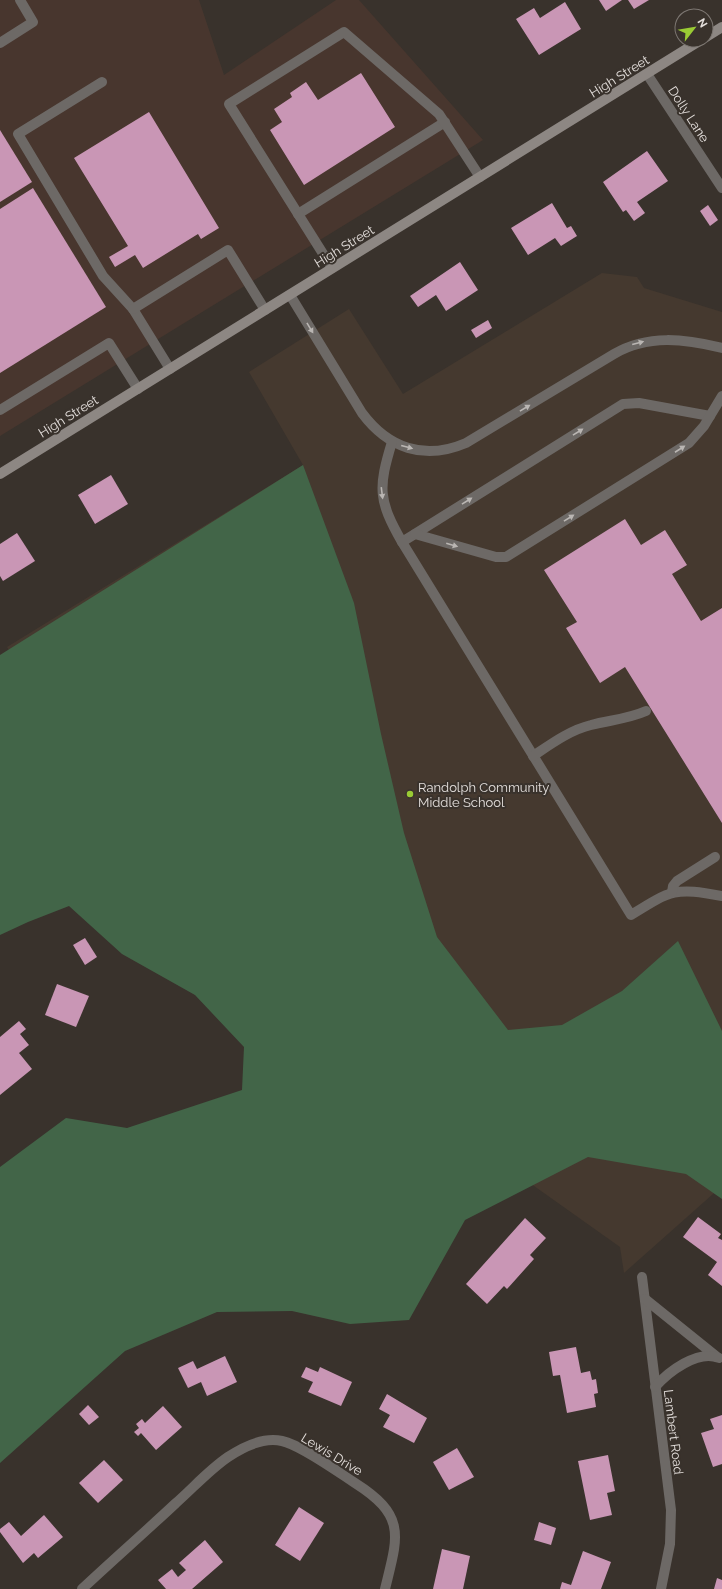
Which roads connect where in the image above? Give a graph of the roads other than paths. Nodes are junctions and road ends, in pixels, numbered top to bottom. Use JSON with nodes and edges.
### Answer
{"nodes":[{"id":1,"x":20,"y":0,"type":"edge"},
{"id":2,"x":0,"y":42,"type":"edge"},
{"id":3,"x":688,"y":48,"type":"edge"},
{"id":4,"x":647,"y":74,"type":"junction"},
{"id":5,"x":102,"y":82,"type":"dead end"},
{"id":6,"x":445,"y":122,"type":"junction"},
{"id":7,"x":480,"y":177,"type":"junction"},
{"id":8,"x":722,"y":188,"type":"edge"},
{"id":9,"x":298,"y":214,"type":"junction"},
{"id":10,"x":332,"y":268,"type":"junction"},
{"id":11,"x":290,"y":294,"type":"junction"},
{"id":12,"x":132,"y":309,"type":"junction"},
{"id":13,"x":265,"y":310,"type":"junction"},
{"id":14,"x":722,"y":348,"type":"edge"},
{"id":15,"x":170,"y":369,"type":"junction"},
{"id":16,"x":138,"y":389,"type":"junction"},
{"id":17,"x":722,"y":396,"type":"edge"},
{"id":18,"x":0,"y":410,"type":"edge"},
{"id":19,"x":710,"y":416,"type":"junction"},
{"id":20,"x":392,"y":442,"type":"junction"},
{"id":21,"x":0,"y":474,"type":"edge"},
{"id":22,"x":415,"y":534,"type":"junction"},
{"id":23,"x":402,"y":542,"type":"junction"},
{"id":24,"x":646,"y":711,"type":"dead end"},
{"id":25,"x":533,"y":756,"type":"junction"},
{"id":26,"x":715,"y":857,"type":"dead end"},
{"id":27,"x":672,"y":892,"type":"junction"},
{"id":28,"x":722,"y":896,"type":"edge"},
{"id":29,"x":642,"y":1277,"type":"dead end"},
{"id":30,"x":645,"y":1299,"type":"junction"},
{"id":31,"x":720,"y":1358,"type":"edge"},
{"id":32,"x":655,"y":1387,"type":"junction"},
{"id":33,"x":82,"y":1589,"type":"edge"},
{"id":34,"x":385,"y":1589,"type":"edge"},
{"id":35,"x":661,"y":1589,"type":"edge"}],
"edges":[{"from":1,"to":2,"type":"street"},
{"from":3,"to":4,"type":"main road","name":"High Street"},
{"from":4,"to":7,"type":"main road","name":"High Street"},
{"from":4,"to":8,"type":"street","name":"Dolly Lane"},
{"from":5,"to":12,"type":"street"},
{"from":6,"to":7,"type":"street"},
{"from":6,"to":9,"type":"street"},
{"from":6,"to":9,"type":"street"},
{"from":7,"to":10,"type":"main road","name":"High Street"},
{"from":9,"to":10,"type":"street"},
{"from":10,"to":11,"type":"main road","name":"High Street"},
{"from":11,"to":13,"type":"main road","name":"High Street"},
{"from":11,"to":20,"type":"street","one_way":true},
{"from":12,"to":13,"type":"street"},
{"from":12,"to":15,"type":"street"},
{"from":13,"to":15,"type":"main road","name":"High Street"},
{"from":20,"to":14,"type":"street","one_way":true},
{"from":15,"to":16,"type":"main road","name":"High Street"},
{"from":16,"to":18,"type":"street"},
{"from":16,"to":21,"type":"main road","name":"High Street"},
{"from":17,"to":19,"type":"street"},
{"from":22,"to":19,"type":"street","one_way":true},
{"from":22,"to":19,"type":"street","one_way":true},
{"from":20,"to":23,"type":"street","one_way":true},
{"from":22,"to":23,"type":"street"},
{"from":23,"to":25,"type":"street"},
{"from":24,"to":25,"type":"street"},
{"from":25,"to":27,"type":"street"},
{"from":26,"to":27,"type":"street"},
{"from":27,"to":28,"type":"street"},
{"from":29,"to":30,"type":"street","name":"Lambert Road"},
{"from":30,"to":31,"type":"street"},
{"from":30,"to":32,"type":"street","name":"Lambert Road"},
{"from":31,"to":32,"type":"street"},
{"from":32,"to":35,"type":"street","name":"Lambert Road"},
{"from":33,"to":34,"type":"street","name":"Lewis Drive"}]}
